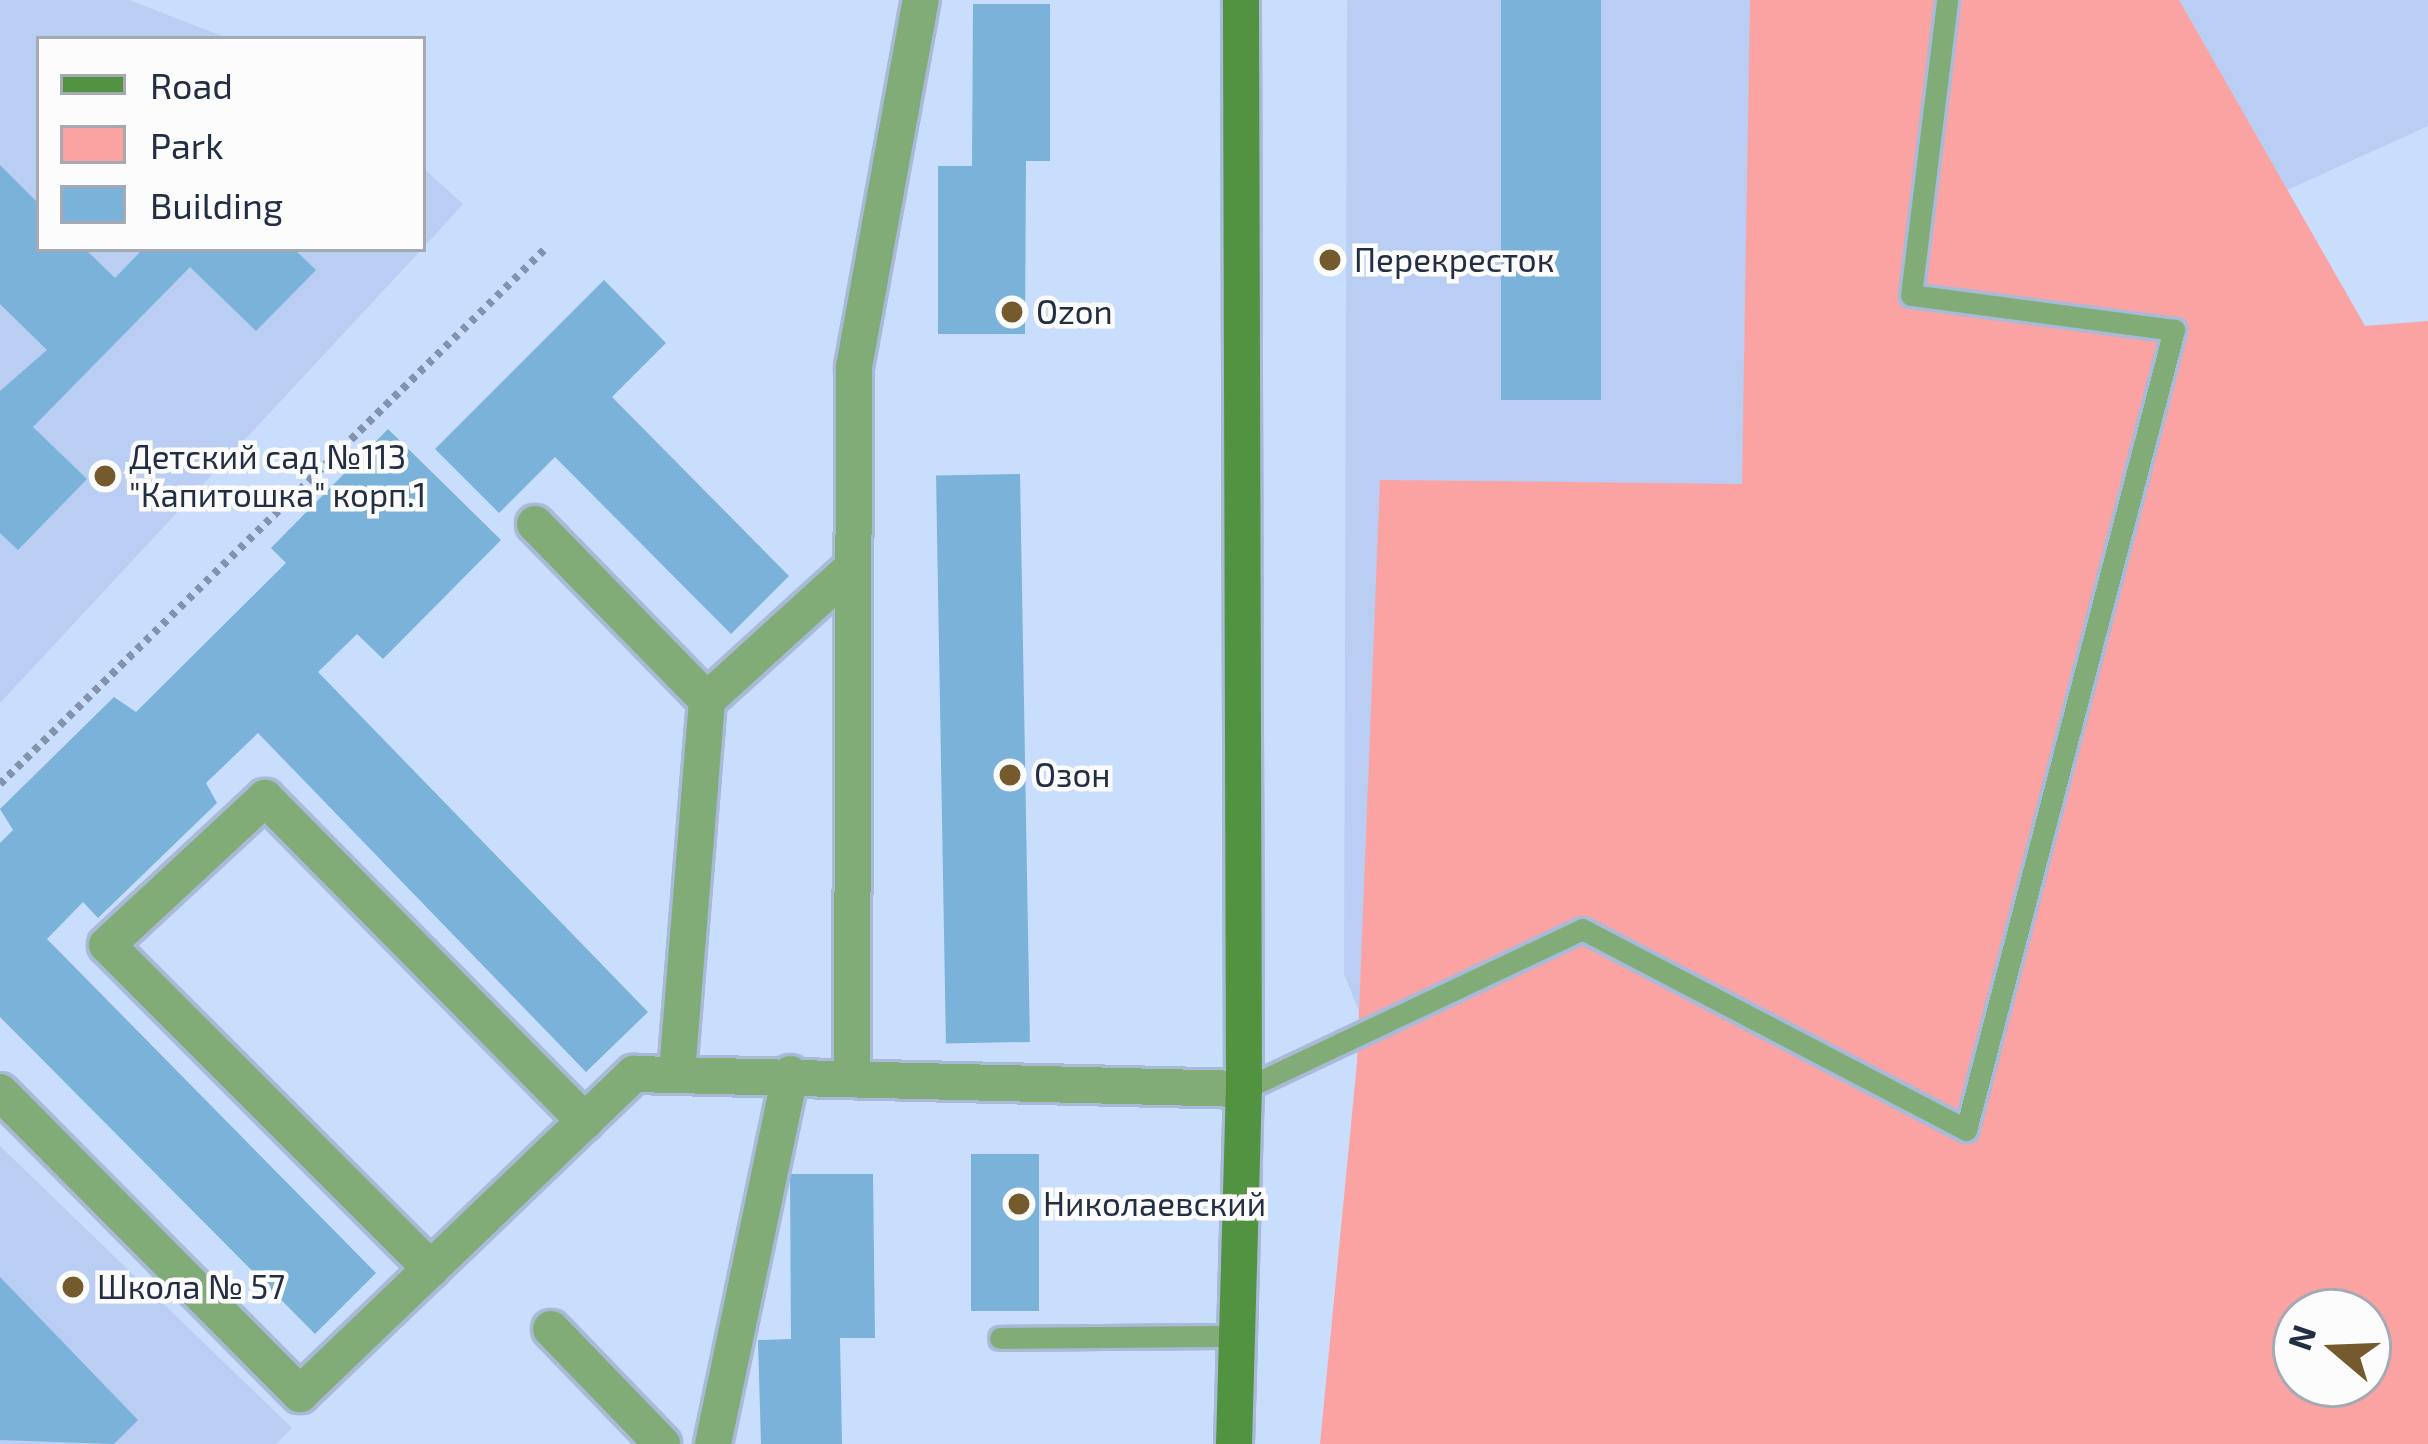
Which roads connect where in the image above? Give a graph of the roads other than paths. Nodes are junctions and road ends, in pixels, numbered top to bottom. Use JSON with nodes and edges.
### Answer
{"nodes":[{"id":1,"x":921,"y":0,"type":"edge"},
{"id":2,"x":1241,"y":0,"type":"edge"},
{"id":3,"x":1947,"y":0,"type":"edge"},
{"id":4,"x":535,"y":524,"type":"dead end"},
{"id":5,"x":850,"y":569,"type":"junction"},
{"id":6,"x":707,"y":700,"type":"junction"},
{"id":7,"x":677,"y":1074,"type":"junction"},
{"id":8,"x":790,"y":1074,"type":"junction"},
{"id":9,"x":851,"y":1078,"type":"junction"},
{"id":10,"x":1244,"y":1088,"type":"junction"},
{"id":11,"x":0,"y":1091,"type":"edge"},
{"id":12,"x":585,"y":1121,"type":"junction"},
{"id":13,"x":430,"y":1269,"type":"junction"},
{"id":14,"x":551,"y":1329,"type":"dead end"},
{"id":15,"x":1237,"y":1336,"type":"junction"},
{"id":16,"x":1000,"y":1338,"type":"dead end"},
{"id":17,"x":662,"y":1444,"type":"edge"},
{"id":18,"x":713,"y":1444,"type":"edge"},
{"id":19,"x":1234,"y":1444,"type":"edge"}],
"edges":[{"from":1,"to":5,"type":"street"},
{"from":2,"to":10,"type":"street"},
{"from":3,"to":10,"type":"lane"},
{"from":4,"to":6,"type":"street"},
{"from":5,"to":6,"type":"street"},
{"from":5,"to":9,"type":"street"},
{"from":6,"to":7,"type":"street"},
{"from":7,"to":8,"type":"street"},
{"from":7,"to":12,"type":"street"},
{"from":8,"to":9,"type":"street"},
{"from":8,"to":18,"type":"street"},
{"from":9,"to":10,"type":"street"},
{"from":10,"to":15,"type":"street"},
{"from":11,"to":13,"type":"street"},
{"from":12,"to":13,"type":"street"},
{"from":12,"to":13,"type":"street"},
{"from":14,"to":17,"type":"street"},
{"from":15,"to":16,"type":"lane"},
{"from":15,"to":19,"type":"street"}]}
